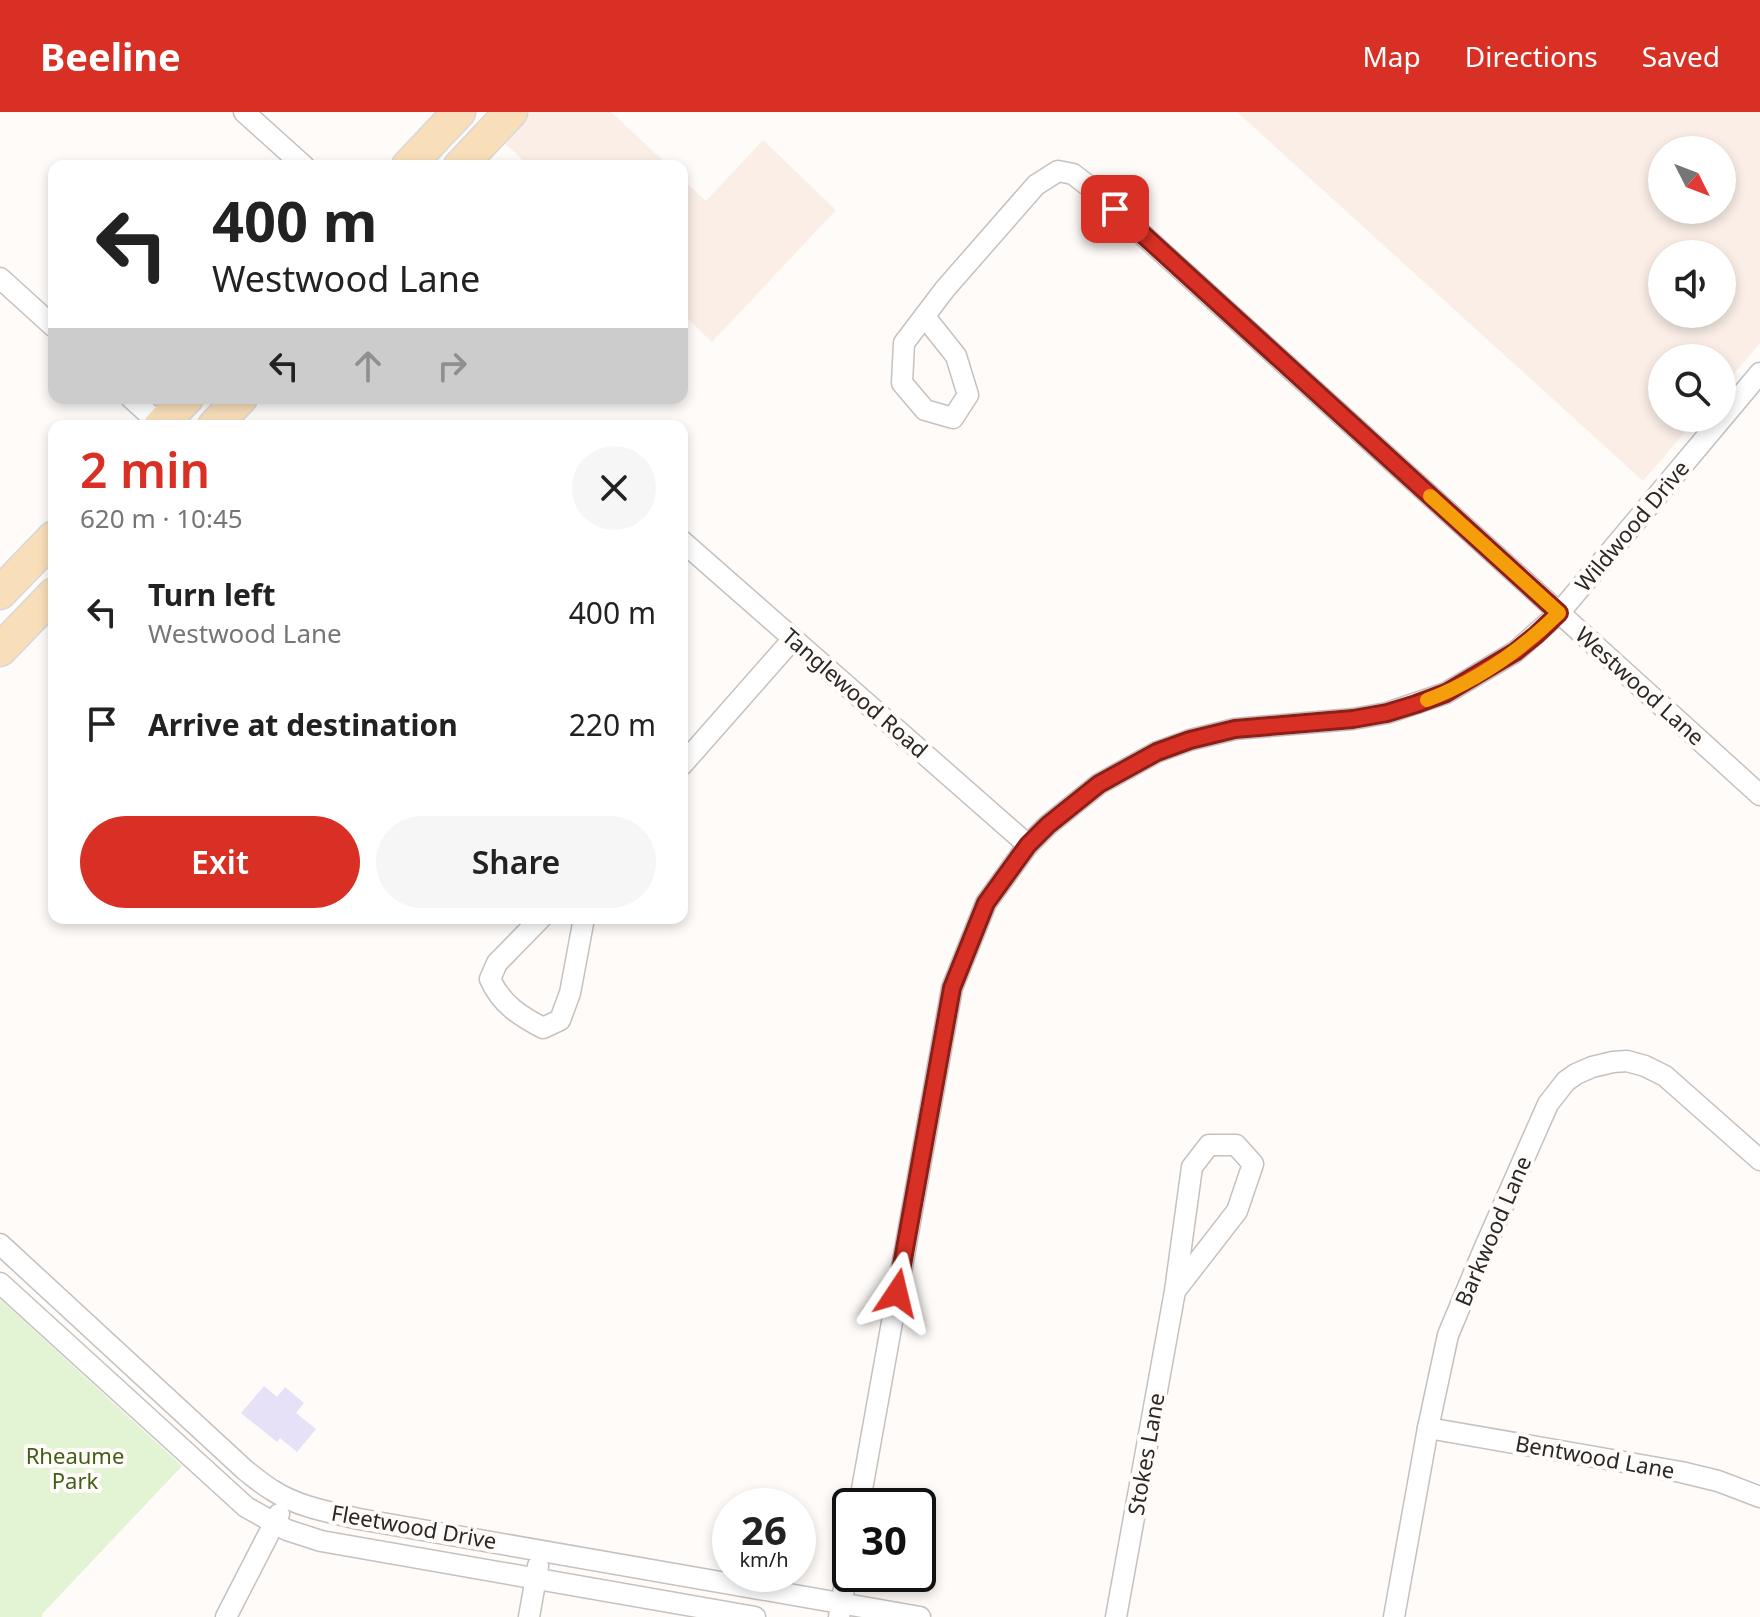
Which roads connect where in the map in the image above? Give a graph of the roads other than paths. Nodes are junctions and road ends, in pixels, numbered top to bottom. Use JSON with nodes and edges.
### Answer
{"nodes":[{"id":1,"x":244,"y":112,"type":"edge"},
{"id":2,"x":459,"y":112,"type":"edge"},
{"id":3,"x":511,"y":112,"type":"edge"},
{"id":4,"x":297,"y":160,"type":"edge"},
{"id":5,"x":414,"y":160,"type":"edge"},
{"id":6,"x":466,"y":160,"type":"edge"},
{"id":7,"x":0,"y":278,"type":"edge"},
{"id":8,"x":925,"y":317,"type":"junction"},
{"id":9,"x":48,"y":322,"type":"edge"},
{"id":10,"x":1760,"y":373,"type":"edge"},
{"id":11,"x":137,"y":404,"type":"edge"},
{"id":12,"x":181,"y":404,"type":"edge"},
{"id":13,"x":235,"y":404,"type":"edge"},
{"id":14,"x":155,"y":420,"type":"edge"},
{"id":15,"x":167,"y":420,"type":"edge"},
{"id":16,"x":220,"y":420,"type":"edge"},
{"id":17,"x":48,"y":543,"type":"edge"},
{"id":18,"x":688,"y":546,"type":"edge"},
{"id":19,"x":0,"y":593,"type":"edge"},
{"id":20,"x":48,"y":600,"type":"edge"},
{"id":21,"x":1559,"y":613,"type":"junction"},
{"id":22,"x":793,"y":639,"type":"junction"},
{"id":23,"x":0,"y":650,"type":"edge"},
{"id":24,"x":688,"y":758,"type":"edge"},
{"id":25,"x":1760,"y":795,"type":"edge"},
{"id":26,"x":1028,"y":845,"type":"junction"},
{"id":27,"x":535,"y":924,"type":"edge"},
{"id":28,"x":583,"y":924,"type":"edge"},
{"id":29,"x":1760,"y":1160,"type":"edge"},
{"id":30,"x":0,"y":1244,"type":"edge"},
{"id":31,"x":0,"y":1283,"type":"edge"},
{"id":32,"x":1175,"y":1291,"type":"junction"},
{"id":33,"x":1428,"y":1428,"type":"junction"},
{"id":34,"x":862,"y":1488,"type":"edge"},
{"id":35,"x":1760,"y":1497,"type":"edge"},
{"id":36,"x":286,"y":1499,"type":"junction"},
{"id":37,"x":275,"y":1523,"type":"junction"},
{"id":38,"x":541,"y":1550,"type":"junction"},
{"id":39,"x":536,"y":1578,"type":"junction"},
{"id":40,"x":840,"y":1610,"type":"edge"},
{"id":41,"x":226,"y":1617,"type":"edge"},
{"id":42,"x":529,"y":1617,"type":"edge"},
{"id":43,"x":755,"y":1617,"type":"edge"},
{"id":44,"x":920,"y":1617,"type":"edge"},
{"id":45,"x":1116,"y":1617,"type":"edge"},
{"id":46,"x":1394,"y":1617,"type":"edge"}],
"edges":[{"from":1,"to":4,"type":"street"},
{"from":2,"to":5,"type":"main road"},
{"from":3,"to":6,"type":"main road"},
{"from":7,"to":9,"type":"street"},
{"from":8,"to":8,"type":"street","name":"Westwood Lane"},
{"from":8,"to":21,"type":"street","name":"Westwood Lane"},
{"from":10,"to":21,"type":"street","name":"Wildwood Drive"},
{"from":11,"to":14,"type":"street"},
{"from":12,"to":15,"type":"main road"},
{"from":13,"to":16,"type":"main road"},
{"from":17,"to":19,"type":"main road"},
{"from":18,"to":22,"type":"street","name":"Tanglewood Road"},
{"from":20,"to":23,"type":"main road"},
{"from":21,"to":25,"type":"street","name":"Westwood Lane"},
{"from":21,"to":26,"type":"street","name":"Wildwood Drive"},
{"from":22,"to":24,"type":"street"},
{"from":22,"to":26,"type":"street","name":"Tanglewood Road"},
{"from":26,"to":34,"type":"street","name":"Wildwood Drive"},
{"from":27,"to":28,"type":"street"},
{"from":29,"to":33,"type":"street","name":"Barkwood Lane"},
{"from":30,"to":36,"type":"street","name":"Fleetwood Drive"},
{"from":31,"to":37,"type":"street","name":"Fleetwood Drive"},
{"from":32,"to":32,"type":"street","name":"Stokes Lane"},
{"from":32,"to":45,"type":"street","name":"Stokes Lane"},
{"from":33,"to":35,"type":"street","name":"Bentwood Lane"},
{"from":33,"to":46,"type":"street","name":"Barkwood Lane"},
{"from":36,"to":37,"type":"street"},
{"from":36,"to":38,"type":"street","name":"Fleetwood Drive"},
{"from":37,"to":39,"type":"street","name":"Fleetwood Drive"},
{"from":37,"to":41,"type":"street"},
{"from":38,"to":39,"type":"street"},
{"from":38,"to":40,"type":"street","name":"Fleetwood Drive"},
{"from":39,"to":42,"type":"street"},
{"from":39,"to":43,"type":"street","name":"Fleetwood Drive"},
{"from":40,"to":44,"type":"street","name":"Fleetwood Drive"}]}
